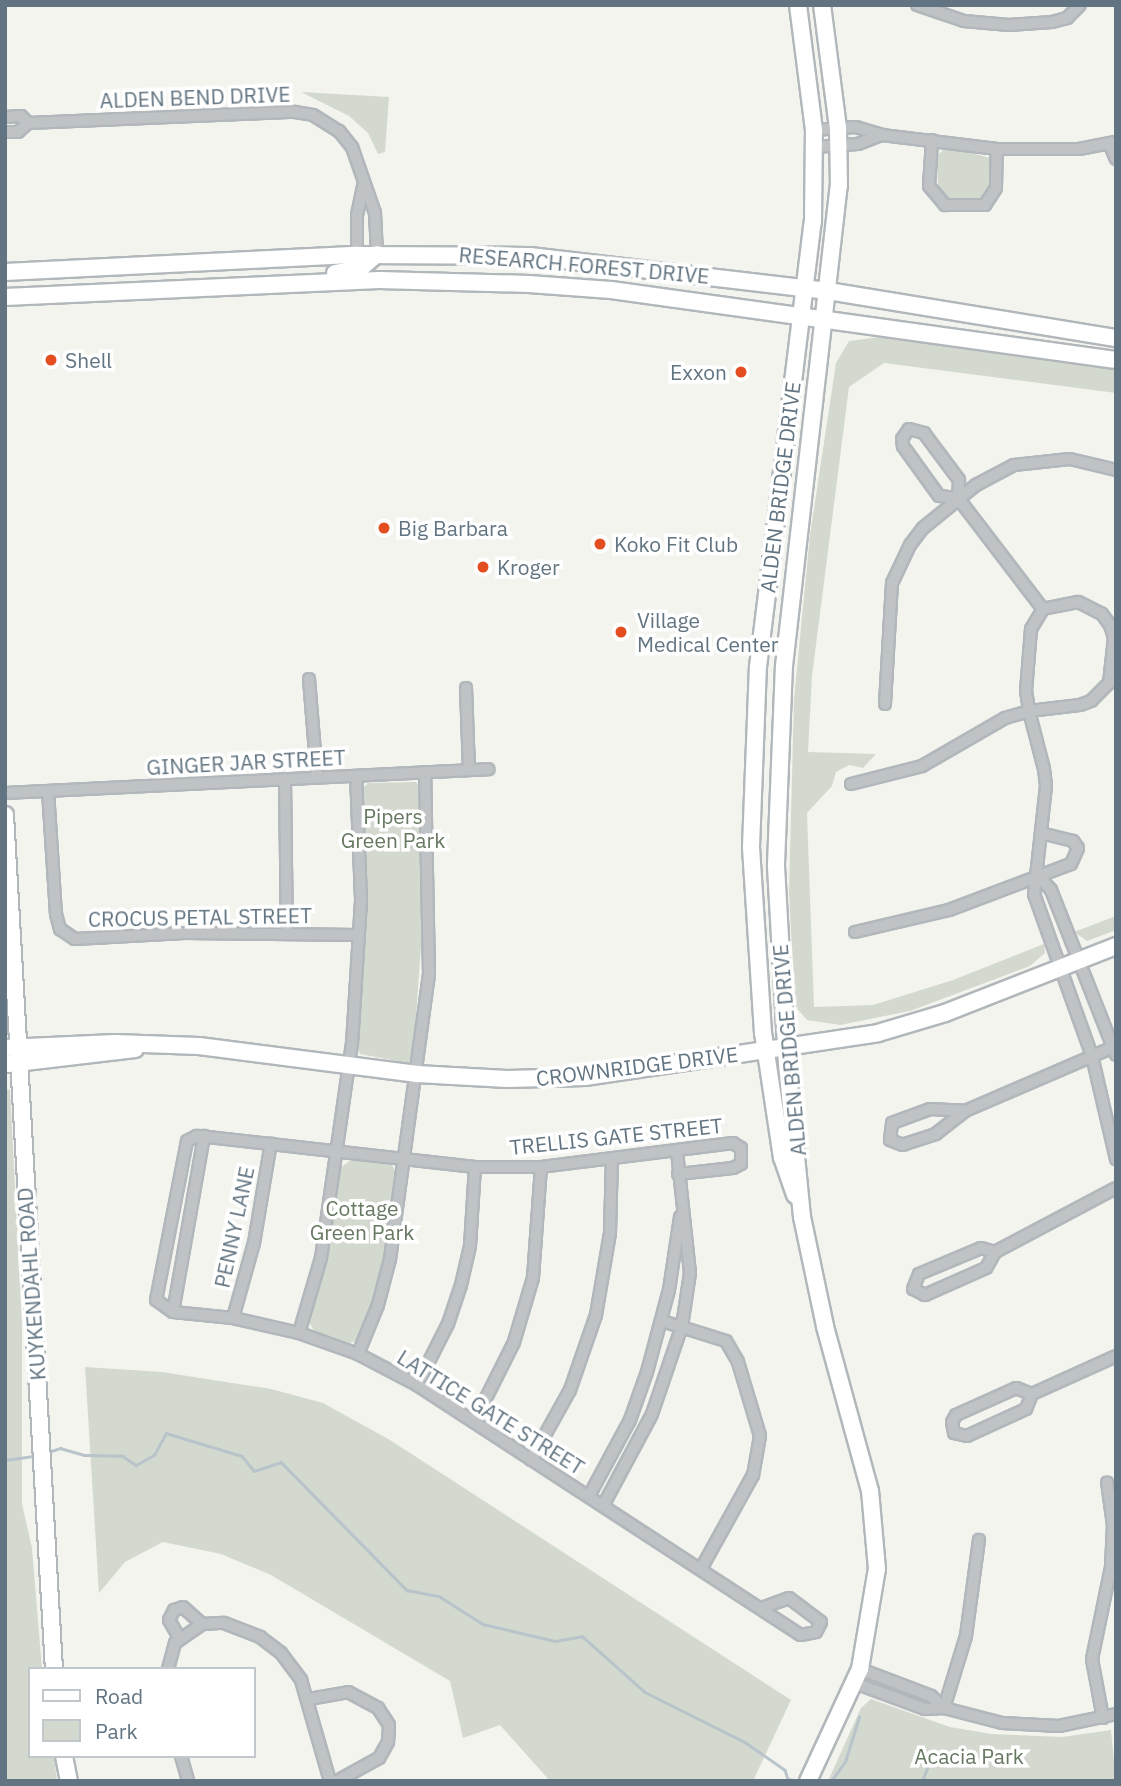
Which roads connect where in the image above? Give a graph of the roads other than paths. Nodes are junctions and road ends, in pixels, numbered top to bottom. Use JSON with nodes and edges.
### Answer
{"nodes":[{"id":1,"x":798,"y":5,"type":"edge"},
{"id":2,"x":822,"y":5,"type":"edge"},
{"id":3,"x":917,"y":5,"type":"edge"},
{"id":4,"x":1080,"y":5,"type":"edge"},
{"id":5,"x":5,"y":117,"type":"edge"},
{"id":6,"x":28,"y":123,"type":"junction"},
{"id":7,"x":838,"y":128,"type":"junction"},
{"id":8,"x":5,"y":132,"type":"edge"},
{"id":9,"x":882,"y":135,"type":"junction"},
{"id":10,"x":814,"y":139,"type":"junction"},
{"id":11,"x":932,"y":140,"type":"junction"},
{"id":12,"x":1113,"y":144,"type":"edge"},
{"id":13,"x":839,"y":145,"type":"junction"},
{"id":14,"x":997,"y":149,"type":"junction"},
{"id":15,"x":1116,"y":159,"type":"edge"},
{"id":16,"x":363,"y":187,"type":"junction"},
{"id":17,"x":438,"y":253,"type":"junction"},
{"id":18,"x":357,"y":254,"type":"junction"},
{"id":19,"x":377,"y":254,"type":"junction"},
{"id":20,"x":5,"y":272,"type":"edge"},
{"id":21,"x":357,"y":281,"type":"junction"},
{"id":22,"x":300,"y":284,"type":"junction"},
{"id":23,"x":805,"y":288,"type":"junction"},
{"id":24,"x":828,"y":292,"type":"junction"},
{"id":25,"x":5,"y":297,"type":"edge"},
{"id":26,"x":801,"y":316,"type":"junction"},
{"id":27,"x":823,"y":319,"type":"junction"},
{"id":28,"x":1116,"y":338,"type":"edge"},
{"id":29,"x":1116,"y":360,"type":"edge"},
{"id":30,"x":1116,"y":470,"type":"edge"},
{"id":31,"x":958,"y":498,"type":"junction"},
{"id":32,"x":1043,"y":609,"type":"junction"},
{"id":33,"x":309,"y":679,"type":"dead end"},
{"id":34,"x":466,"y":688,"type":"dead end"},
{"id":35,"x":885,"y":704,"type":"dead end"},
{"id":36,"x":1029,"y":712,"type":"junction"},
{"id":37,"x":488,"y":769,"type":"dead end"},
{"id":38,"x":469,"y":770,"type":"junction"},
{"id":39,"x":425,"y":772,"type":"junction"},
{"id":40,"x":356,"y":776,"type":"junction"},
{"id":41,"x":317,"y":777,"type":"junction"},
{"id":42,"x":285,"y":779,"type":"junction"},
{"id":43,"x":851,"y":784,"type":"dead end"},
{"id":44,"x":48,"y":791,"type":"junction"},
{"id":45,"x":5,"y":793,"type":"edge"},
{"id":46,"x":5,"y":816,"type":"edge"},
{"id":47,"x":1042,"y":833,"type":"junction"},
{"id":48,"x":1038,"y":877,"type":"junction"},
{"id":49,"x":287,"y":932,"type":"junction"},
{"id":50,"x":855,"y":932,"type":"dead end"},
{"id":51,"x":358,"y":935,"type":"junction"},
{"id":52,"x":1116,"y":946,"type":"edge"},
{"id":53,"x":1079,"y":961,"type":"junction"},
{"id":54,"x":1059,"y":969,"type":"junction"},
{"id":55,"x":786,"y":1048,"type":"junction"},
{"id":56,"x":1115,"y":1050,"type":"edge"},
{"id":57,"x":766,"y":1051,"type":"junction"},
{"id":58,"x":10,"y":1056,"type":"edge"},
{"id":59,"x":1091,"y":1056,"type":"junction"},
{"id":60,"x":349,"y":1065,"type":"junction"},
{"id":61,"x":417,"y":1074,"type":"junction"},
{"id":62,"x":965,"y":1111,"type":"junction"},
{"id":63,"x":204,"y":1136,"type":"junction"},
{"id":64,"x":271,"y":1143,"type":"junction"},
{"id":65,"x":677,"y":1152,"type":"junction"},
{"id":66,"x":338,"y":1153,"type":"junction"},
{"id":67,"x":612,"y":1159,"type":"junction"},
{"id":68,"x":1116,"y":1159,"type":"edge"},
{"id":69,"x":405,"y":1162,"type":"junction"},
{"id":70,"x":474,"y":1167,"type":"junction"},
{"id":71,"x":541,"y":1167,"type":"junction"},
{"id":72,"x":677,"y":1174,"type":"junction"},
{"id":73,"x":1116,"y":1188,"type":"edge"},
{"id":74,"x":681,"y":1210,"type":"junction"},
{"id":75,"x":802,"y":1217,"type":"junction"},
{"id":76,"x":995,"y":1252,"type":"junction"},
{"id":77,"x":173,"y":1312,"type":"junction"},
{"id":78,"x":233,"y":1318,"type":"junction"},
{"id":79,"x":662,"y":1321,"type":"junction"},
{"id":80,"x":682,"y":1326,"type":"junction"},
{"id":81,"x":299,"y":1333,"type":"junction"},
{"id":82,"x":358,"y":1354,"type":"junction"},
{"id":83,"x":1116,"y":1356,"type":"edge"},
{"id":84,"x":417,"y":1385,"type":"junction"},
{"id":85,"x":1032,"y":1394,"type":"junction"},
{"id":86,"x":474,"y":1422,"type":"junction"},
{"id":87,"x":531,"y":1460,"type":"junction"},
{"id":88,"x":1107,"y":1482,"type":"dead end"},
{"id":89,"x":589,"y":1496,"type":"junction"},
{"id":90,"x":604,"y":1504,"type":"junction"},
{"id":91,"x":979,"y":1540,"type":"dead end"},
{"id":92,"x":701,"y":1569,"type":"junction"},
{"id":93,"x":762,"y":1608,"type":"junction"},
{"id":94,"x":202,"y":1624,"type":"junction"},
{"id":95,"x":180,"y":1639,"type":"junction"},
{"id":96,"x":54,"y":1667,"type":"edge"},
{"id":97,"x":169,"y":1667,"type":"edge"},
{"id":98,"x":858,"y":1676,"type":"junction"},
{"id":99,"x":309,"y":1699,"type":"junction"},
{"id":100,"x":944,"y":1708,"type":"junction"},
{"id":101,"x":1116,"y":1714,"type":"edge"},
{"id":102,"x":1103,"y":1718,"type":"junction"},
{"id":103,"x":64,"y":1758,"type":"edge"},
{"id":104,"x":182,"y":1758,"type":"edge"},
{"id":105,"x":809,"y":1778,"type":"edge"},
{"id":106,"x":69,"y":1781,"type":"edge"},
{"id":107,"x":188,"y":1781,"type":"edge"},
{"id":108,"x":330,"y":1781,"type":"edge"},
{"id":109,"x":337,"y":1781,"type":"edge"}],
"edges":[{"from":1,"to":10,"type":"street","name":"ALDEN BRIDGE DRIVE"},
{"from":2,"to":7,"type":"street","name":"ALDEN BRIDGE DRIVE"},
{"from":3,"to":4,"type":"street"},
{"from":5,"to":6,"type":"street","name":"ALDEN BEND DRIVE"},
{"from":6,"to":8,"type":"street","name":"ALDEN BEND DRIVE"},
{"from":6,"to":16,"type":"street","name":"ALDEN BEND DRIVE"},
{"from":7,"to":9,"type":"street"},
{"from":7,"to":10,"type":"street"},
{"from":7,"to":13,"type":"street","name":"ALDEN BRIDGE DRIVE"},
{"from":9,"to":11,"type":"street"},
{"from":9,"to":13,"type":"street"},
{"from":10,"to":13,"type":"street"},
{"from":10,"to":23,"type":"street","name":"ALDEN BRIDGE DRIVE"},
{"from":11,"to":14,"type":"street"},
{"from":11,"to":14,"type":"street"},
{"from":12,"to":14,"type":"street"},
{"from":12,"to":15,"type":"street"},
{"from":13,"to":24,"type":"street","name":"ALDEN BRIDGE DRIVE"},
{"from":16,"to":18,"type":"street","name":"ALDEN BEND DRIVE"},
{"from":16,"to":19,"type":"street","name":"ALDEN BEND DRIVE"},
{"from":17,"to":19,"type":"street","name":"RESEARCH FOREST DRIVE"},
{"from":17,"to":21,"type":"street"},
{"from":17,"to":23,"type":"street","name":"RESEARCH FOREST DRIVE"},
{"from":18,"to":19,"type":"street","name":"RESEARCH FOREST DRIVE"},
{"from":18,"to":20,"type":"street","name":"RESEARCH FOREST DRIVE"},
{"from":19,"to":22,"type":"street"},
{"from":21,"to":22,"type":"street","name":"RESEARCH FOREST DRIVE"},
{"from":21,"to":26,"type":"street","name":"RESEARCH FOREST DRIVE"},
{"from":22,"to":25,"type":"street","name":"RESEARCH FOREST DRIVE"},
{"from":23,"to":24,"type":"street","name":"RESEARCH FOREST DRIVE"},
{"from":23,"to":26,"type":"street","name":"ALDEN BRIDGE DRIVE"},
{"from":24,"to":27,"type":"street","name":"ALDEN BRIDGE DRIVE"},
{"from":24,"to":28,"type":"street","name":"RESEARCH FOREST DRIVE"},
{"from":26,"to":27,"type":"street","name":"RESEARCH FOREST DRIVE"},
{"from":26,"to":57,"type":"street","name":"ALDEN BRIDGE DRIVE"},
{"from":27,"to":29,"type":"street","name":"RESEARCH FOREST DRIVE"},
{"from":27,"to":55,"type":"street","name":"ALDEN BRIDGE DRIVE"},
{"from":30,"to":31,"type":"street"},
{"from":31,"to":31,"type":"street"},
{"from":31,"to":32,"type":"street"},
{"from":31,"to":35,"type":"street"},
{"from":32,"to":36,"type":"street"},
{"from":32,"to":36,"type":"street"},
{"from":33,"to":41,"type":"street"},
{"from":34,"to":38,"type":"street"},
{"from":36,"to":43,"type":"street"},
{"from":36,"to":47,"type":"street"},
{"from":37,"to":38,"type":"street","name":"GINGER JAR STREET"},
{"from":38,"to":39,"type":"street","name":"GINGER JAR STREET"},
{"from":39,"to":40,"type":"street","name":"GINGER JAR STREET"},
{"from":39,"to":61,"type":"street"},
{"from":40,"to":41,"type":"street","name":"GINGER JAR STREET"},
{"from":40,"to":51,"type":"street"},
{"from":41,"to":42,"type":"street","name":"GINGER JAR STREET"},
{"from":42,"to":44,"type":"street","name":"GINGER JAR STREET"},
{"from":42,"to":49,"type":"street"},
{"from":44,"to":45,"type":"street","name":"GINGER JAR STREET"},
{"from":44,"to":49,"type":"street","name":"CROCUS PETAL STREET"},
{"from":46,"to":58,"type":"street","name":"KUYKENDAHL ROAD"},
{"from":47,"to":48,"type":"street"},
{"from":47,"to":48,"type":"street"},
{"from":48,"to":50,"type":"street"},
{"from":48,"to":53,"type":"street"},
{"from":48,"to":54,"type":"street"},
{"from":49,"to":51,"type":"street","name":"CROCUS PETAL STREET"},
{"from":51,"to":60,"type":"street"},
{"from":52,"to":53,"type":"street","name":"CROWNRIDGE DRIVE"},
{"from":53,"to":54,"type":"street","name":"CROWNRIDGE DRIVE"},
{"from":53,"to":56,"type":"street"},
{"from":54,"to":55,"type":"street","name":"CROWNRIDGE DRIVE"},
{"from":54,"to":59,"type":"street"},
{"from":55,"to":57,"type":"street","name":"CROWNRIDGE DRIVE"},
{"from":55,"to":75,"type":"street","name":"ALDEN BRIDGE DRIVE"},
{"from":56,"to":59,"type":"street"},
{"from":57,"to":61,"type":"street","name":"CROWNRIDGE DRIVE"},
{"from":57,"to":75,"type":"street","name":"ALDEN BRIDGE DRIVE"},
{"from":58,"to":60,"type":"street","name":"CROWNRIDGE DRIVE"},
{"from":58,"to":96,"type":"street","name":"KUYKENDAHL ROAD"},
{"from":59,"to":62,"type":"street"},
{"from":59,"to":68,"type":"street"},
{"from":60,"to":61,"type":"street","name":"CROWNRIDGE DRIVE"},
{"from":60,"to":66,"type":"street"},
{"from":61,"to":69,"type":"street"},
{"from":62,"to":62,"type":"street"},
{"from":63,"to":64,"type":"street","name":"TRELLIS GATE STREET"},
{"from":63,"to":77,"type":"street"},
{"from":63,"to":77,"type":"street"},
{"from":64,"to":66,"type":"street","name":"TRELLIS GATE STREET"},
{"from":64,"to":78,"type":"street","name":"PENNY LANE"},
{"from":65,"to":67,"type":"street","name":"TRELLIS GATE STREET"},
{"from":65,"to":72,"type":"street"},
{"from":65,"to":72,"type":"street","name":"TRELLIS GATE STREET"},
{"from":66,"to":69,"type":"street","name":"TRELLIS GATE STREET"},
{"from":66,"to":81,"type":"street"},
{"from":67,"to":71,"type":"street","name":"TRELLIS GATE STREET"},
{"from":67,"to":87,"type":"street"},
{"from":69,"to":70,"type":"street","name":"TRELLIS GATE STREET"},
{"from":69,"to":82,"type":"street"},
{"from":70,"to":71,"type":"street","name":"TRELLIS GATE STREET"},
{"from":70,"to":84,"type":"street"},
{"from":71,"to":86,"type":"street"},
{"from":72,"to":74,"type":"street"},
{"from":73,"to":76,"type":"street"},
{"from":74,"to":79,"type":"street"},
{"from":74,"to":80,"type":"street"},
{"from":75,"to":98,"type":"street","name":"ALDEN BRIDGE DRIVE"},
{"from":76,"to":76,"type":"street"},
{"from":77,"to":78,"type":"street","name":"LATTICE GATE STREET"},
{"from":78,"to":81,"type":"street","name":"LATTICE GATE STREET"},
{"from":79,"to":80,"type":"street"},
{"from":79,"to":89,"type":"street"},
{"from":80,"to":90,"type":"street"},
{"from":80,"to":92,"type":"street"},
{"from":81,"to":82,"type":"street","name":"LATTICE GATE STREET"},
{"from":82,"to":84,"type":"street","name":"LATTICE GATE STREET"},
{"from":83,"to":85,"type":"street"},
{"from":84,"to":86,"type":"street","name":"LATTICE GATE STREET"},
{"from":85,"to":85,"type":"street"},
{"from":86,"to":87,"type":"street","name":"LATTICE GATE STREET"},
{"from":87,"to":89,"type":"street","name":"LATTICE GATE STREET"},
{"from":88,"to":102,"type":"street"},
{"from":89,"to":90,"type":"street","name":"LATTICE GATE STREET"},
{"from":90,"to":92,"type":"street","name":"LATTICE GATE STREET"},
{"from":91,"to":100,"type":"street"},
{"from":92,"to":93,"type":"street","name":"LATTICE GATE STREET"},
{"from":93,"to":93,"type":"street","name":"LATTICE GATE STREET"},
{"from":94,"to":95,"type":"street"},
{"from":94,"to":95,"type":"street"},
{"from":94,"to":99,"type":"street"},
{"from":95,"to":97,"type":"street"},
{"from":98,"to":100,"type":"street"},
{"from":98,"to":100,"type":"street"},
{"from":98,"to":105,"type":"street","name":"ALDEN BRIDGE DRIVE"},
{"from":99,"to":108,"type":"street"},
{"from":99,"to":109,"type":"street"},
{"from":100,"to":102,"type":"street"},
{"from":101,"to":102,"type":"street"},
{"from":103,"to":106,"type":"street"},
{"from":104,"to":107,"type":"street"}]}
